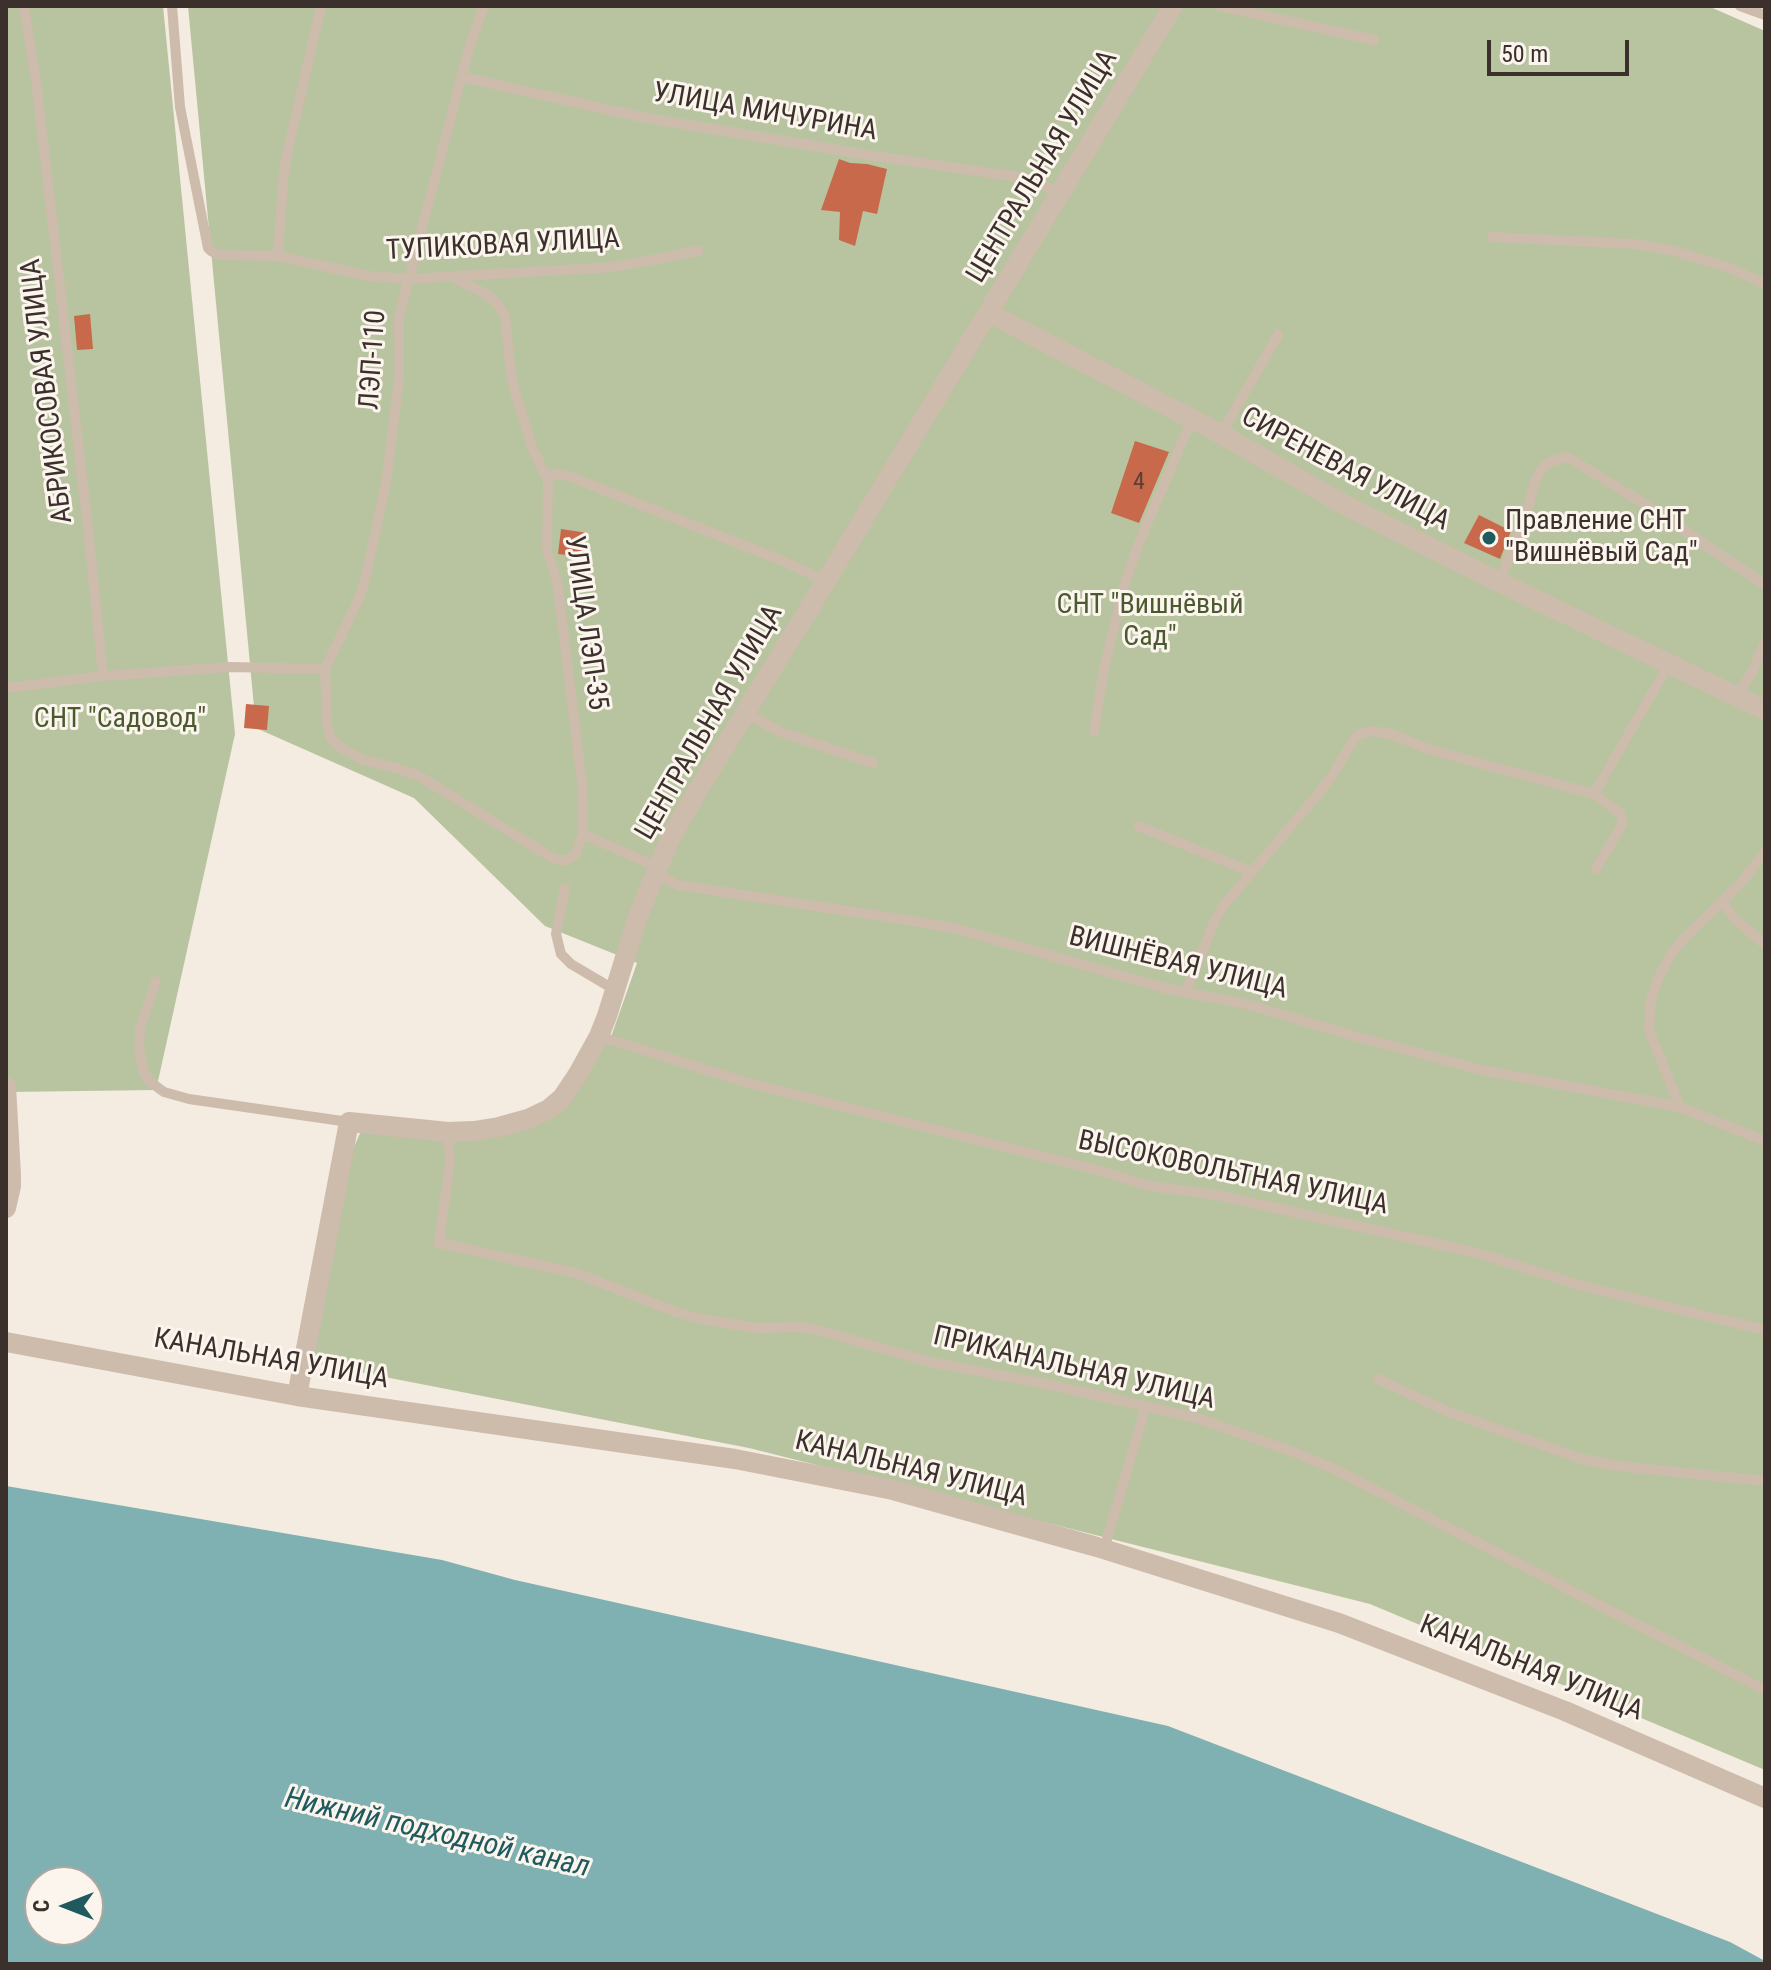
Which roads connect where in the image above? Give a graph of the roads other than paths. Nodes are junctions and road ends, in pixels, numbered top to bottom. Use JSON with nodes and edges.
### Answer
{"nodes":[{"id":1,"x":24,"y":6,"type":"edge"},
{"id":2,"x":172,"y":6,"type":"edge"},
{"id":3,"x":321,"y":6,"type":"edge"},
{"id":4,"x":484,"y":6,"type":"edge"},
{"id":5,"x":1173,"y":6,"type":"edge"},
{"id":6,"x":1220,"y":6,"type":"edge"},
{"id":7,"x":1740,"y":6,"type":"edge"},
{"id":8,"x":1765,"y":15,"type":"edge"},
{"id":9,"x":1374,"y":40,"type":"dead end"},
{"id":10,"x":462,"y":77,"type":"junction"},
{"id":11,"x":1059,"y":194,"type":"junction"},
{"id":12,"x":1492,"y":237,"type":"dead end"},
{"id":13,"x":698,"y":251,"type":"dead end"},
{"id":14,"x":278,"y":256,"type":"junction"},
{"id":15,"x":452,"y":277,"type":"junction"},
{"id":16,"x":408,"y":279,"type":"junction"},
{"id":17,"x":1765,"y":284,"type":"edge"},
{"id":18,"x":989,"y":313,"type":"junction"},
{"id":19,"x":1278,"y":335,"type":"dead end"},
{"id":20,"x":1192,"y":419,"type":"junction"},
{"id":21,"x":1221,"y":434,"type":"junction"},
{"id":22,"x":547,"y":475,"type":"junction"},
{"id":23,"x":826,"y":581,"type":"junction"},
{"id":24,"x":1499,"y":582,"type":"junction"},
{"id":25,"x":1765,"y":585,"type":"edge"},
{"id":26,"x":1765,"y":642,"type":"edge"},
{"id":27,"x":1669,"y":664,"type":"junction"},
{"id":28,"x":325,"y":669,"type":"junction"},
{"id":29,"x":103,"y":676,"type":"junction"},
{"id":30,"x":6,"y":688,"type":"edge"},
{"id":31,"x":1737,"y":696,"type":"junction"},
{"id":32,"x":1765,"y":710,"type":"edge"},
{"id":33,"x":745,"y":713,"type":"junction"},
{"id":34,"x":1094,"y":731,"type":"dead end"},
{"id":35,"x":873,"y":763,"type":"dead end"},
{"id":36,"x":1594,"y":794,"type":"junction"},
{"id":37,"x":1138,"y":826,"type":"dead end"},
{"id":38,"x":583,"y":834,"type":"junction"},
{"id":39,"x":1765,"y":852,"type":"edge"},
{"id":40,"x":1596,"y":869,"type":"dead end"},
{"id":41,"x":657,"y":870,"type":"junction"},
{"id":42,"x":1252,"y":872,"type":"junction"},
{"id":43,"x":565,"y":888,"type":"dead end"},
{"id":44,"x":1723,"y":903,"type":"junction"},
{"id":45,"x":1765,"y":945,"type":"edge"},
{"id":46,"x":156,"y":981,"type":"dead end"},
{"id":47,"x":615,"y":990,"type":"junction"},
{"id":48,"x":1185,"y":993,"type":"junction"},
{"id":49,"x":599,"y":1036,"type":"junction"},
{"id":50,"x":6,"y":1086,"type":"edge"},
{"id":51,"x":1680,"y":1107,"type":"junction"},
{"id":52,"x":349,"y":1122,"type":"junction"},
{"id":53,"x":448,"y":1132,"type":"junction"},
{"id":54,"x":1765,"y":1141,"type":"edge"},
{"id":55,"x":6,"y":1208,"type":"edge"},
{"id":56,"x":1765,"y":1330,"type":"edge"},
{"id":57,"x":6,"y":1342,"type":"edge"},
{"id":58,"x":1378,"y":1379,"type":"dead end"},
{"id":59,"x":297,"y":1396,"type":"junction"},
{"id":60,"x":1146,"y":1406,"type":"junction"},
{"id":61,"x":1765,"y":1481,"type":"edge"},
{"id":62,"x":1104,"y":1549,"type":"junction"},
{"id":63,"x":1765,"y":1690,"type":"edge"},
{"id":64,"x":1765,"y":1798,"type":"edge"}],
"edges":[{"from":1,"to":29,"type":"lane","name":"АБРИКОСОВАЯ УЛИЦА"},
{"from":2,"to":14,"type":"lane","name":"ТУПИКОВАЯ УЛИЦА"},
{"from":3,"to":14,"type":"lane"},
{"from":4,"to":10,"type":"lane","name":"ЛЭП-110"},
{"from":5,"to":11,"type":"street","name":"ЦЕНТРАЛЬНАЯ УЛИЦА"},
{"from":6,"to":9,"type":"lane"},
{"from":7,"to":8,"type":"lane"},
{"from":10,"to":11,"type":"lane","name":"УЛИЦА МИЧУРИНА"},
{"from":10,"to":16,"type":"lane","name":"ЛЭП-110"},
{"from":11,"to":18,"type":"street","name":"ЦЕНТРАЛЬНАЯ УЛИЦА"},
{"from":12,"to":17,"type":"lane"},
{"from":13,"to":15,"type":"lane","name":"ТУПИКОВАЯ УЛИЦА"},
{"from":14,"to":16,"type":"lane","name":"ТУПИКОВАЯ УЛИЦА"},
{"from":15,"to":16,"type":"lane","name":"ТУПИКОВАЯ УЛИЦА"},
{"from":15,"to":22,"type":"lane","name":"УЛИЦА ЛЭП-35"},
{"from":16,"to":28,"type":"lane","name":"ЛЭП-110"},
{"from":18,"to":20,"type":"street","name":"СИРЕНЕВАЯ УЛИЦА"},
{"from":18,"to":23,"type":"street","name":"ЦЕНТРАЛЬНАЯ УЛИЦА"},
{"from":19,"to":21,"type":"lane"},
{"from":20,"to":21,"type":"street","name":"СИРЕНЕВАЯ УЛИЦА"},
{"from":20,"to":34,"type":"lane"},
{"from":21,"to":24,"type":"street","name":"СИРЕНЕВАЯ УЛИЦА"},
{"from":22,"to":23,"type":"lane"},
{"from":22,"to":38,"type":"lane","name":"УЛИЦА ЛЭП-35"},
{"from":23,"to":33,"type":"street","name":"ЦЕНТРАЛЬНАЯ УЛИЦА"},
{"from":24,"to":25,"type":"lane"},
{"from":24,"to":27,"type":"street","name":"СИРЕНЕВАЯ УЛИЦА"},
{"from":26,"to":31,"type":"lane"},
{"from":27,"to":31,"type":"street","name":"СИРЕНЕВАЯ УЛИЦА"},
{"from":27,"to":36,"type":"lane"},
{"from":28,"to":29,"type":"lane"},
{"from":28,"to":38,"type":"lane"},
{"from":29,"to":30,"type":"lane"},
{"from":31,"to":32,"type":"street","name":"СИРЕНЕВАЯ УЛИЦА"},
{"from":33,"to":35,"type":"lane"},
{"from":33,"to":41,"type":"street","name":"ЦЕНТРАЛЬНАЯ УЛИЦА"},
{"from":36,"to":40,"type":"lane"},
{"from":36,"to":42,"type":"lane"},
{"from":37,"to":42,"type":"lane"},
{"from":38,"to":41,"type":"lane","name":"ВИШНЁВАЯ УЛИЦА"},
{"from":39,"to":44,"type":"lane"},
{"from":41,"to":47,"type":"street","name":"ЦЕНТРАЛЬНАЯ УЛИЦА"},
{"from":41,"to":48,"type":"lane","name":"ВИШНЁВАЯ УЛИЦА"},
{"from":42,"to":48,"type":"lane"},
{"from":43,"to":47,"type":"lane"},
{"from":44,"to":45,"type":"lane"},
{"from":44,"to":51,"type":"lane"},
{"from":46,"to":52,"type":"lane"},
{"from":47,"to":49,"type":"street","name":"ЦЕНТРАЛЬНАЯ УЛИЦА"},
{"from":48,"to":51,"type":"lane","name":"ВИШНЁВАЯ УЛИЦА"},
{"from":49,"to":53,"type":"street","name":"ЦЕНТРАЛЬНАЯ УЛИЦА"},
{"from":49,"to":56,"type":"lane","name":"ВЫСОКОВОЛЬТНАЯ УЛИЦА"},
{"from":50,"to":55,"type":"street"},
{"from":51,"to":54,"type":"lane","name":"ВИШНЁВАЯ УЛИЦА"},
{"from":52,"to":53,"type":"street","name":"ЦЕНТРАЛЬНАЯ УЛИЦА"},
{"from":52,"to":59,"type":"street"},
{"from":53,"to":60,"type":"lane","name":"ПРИКАНАЛЬНАЯ УЛИЦА"},
{"from":57,"to":59,"type":"street","name":"КАНАЛЬНАЯ УЛИЦА"},
{"from":58,"to":61,"type":"lane"},
{"from":59,"to":62,"type":"street","name":"КАНАЛЬНАЯ УЛИЦА"},
{"from":60,"to":62,"type":"lane"},
{"from":60,"to":63,"type":"lane","name":"ПРИКАНАЛЬНАЯ УЛИЦА"},
{"from":62,"to":64,"type":"street","name":"КАНАЛЬНАЯ УЛИЦА"}]}
